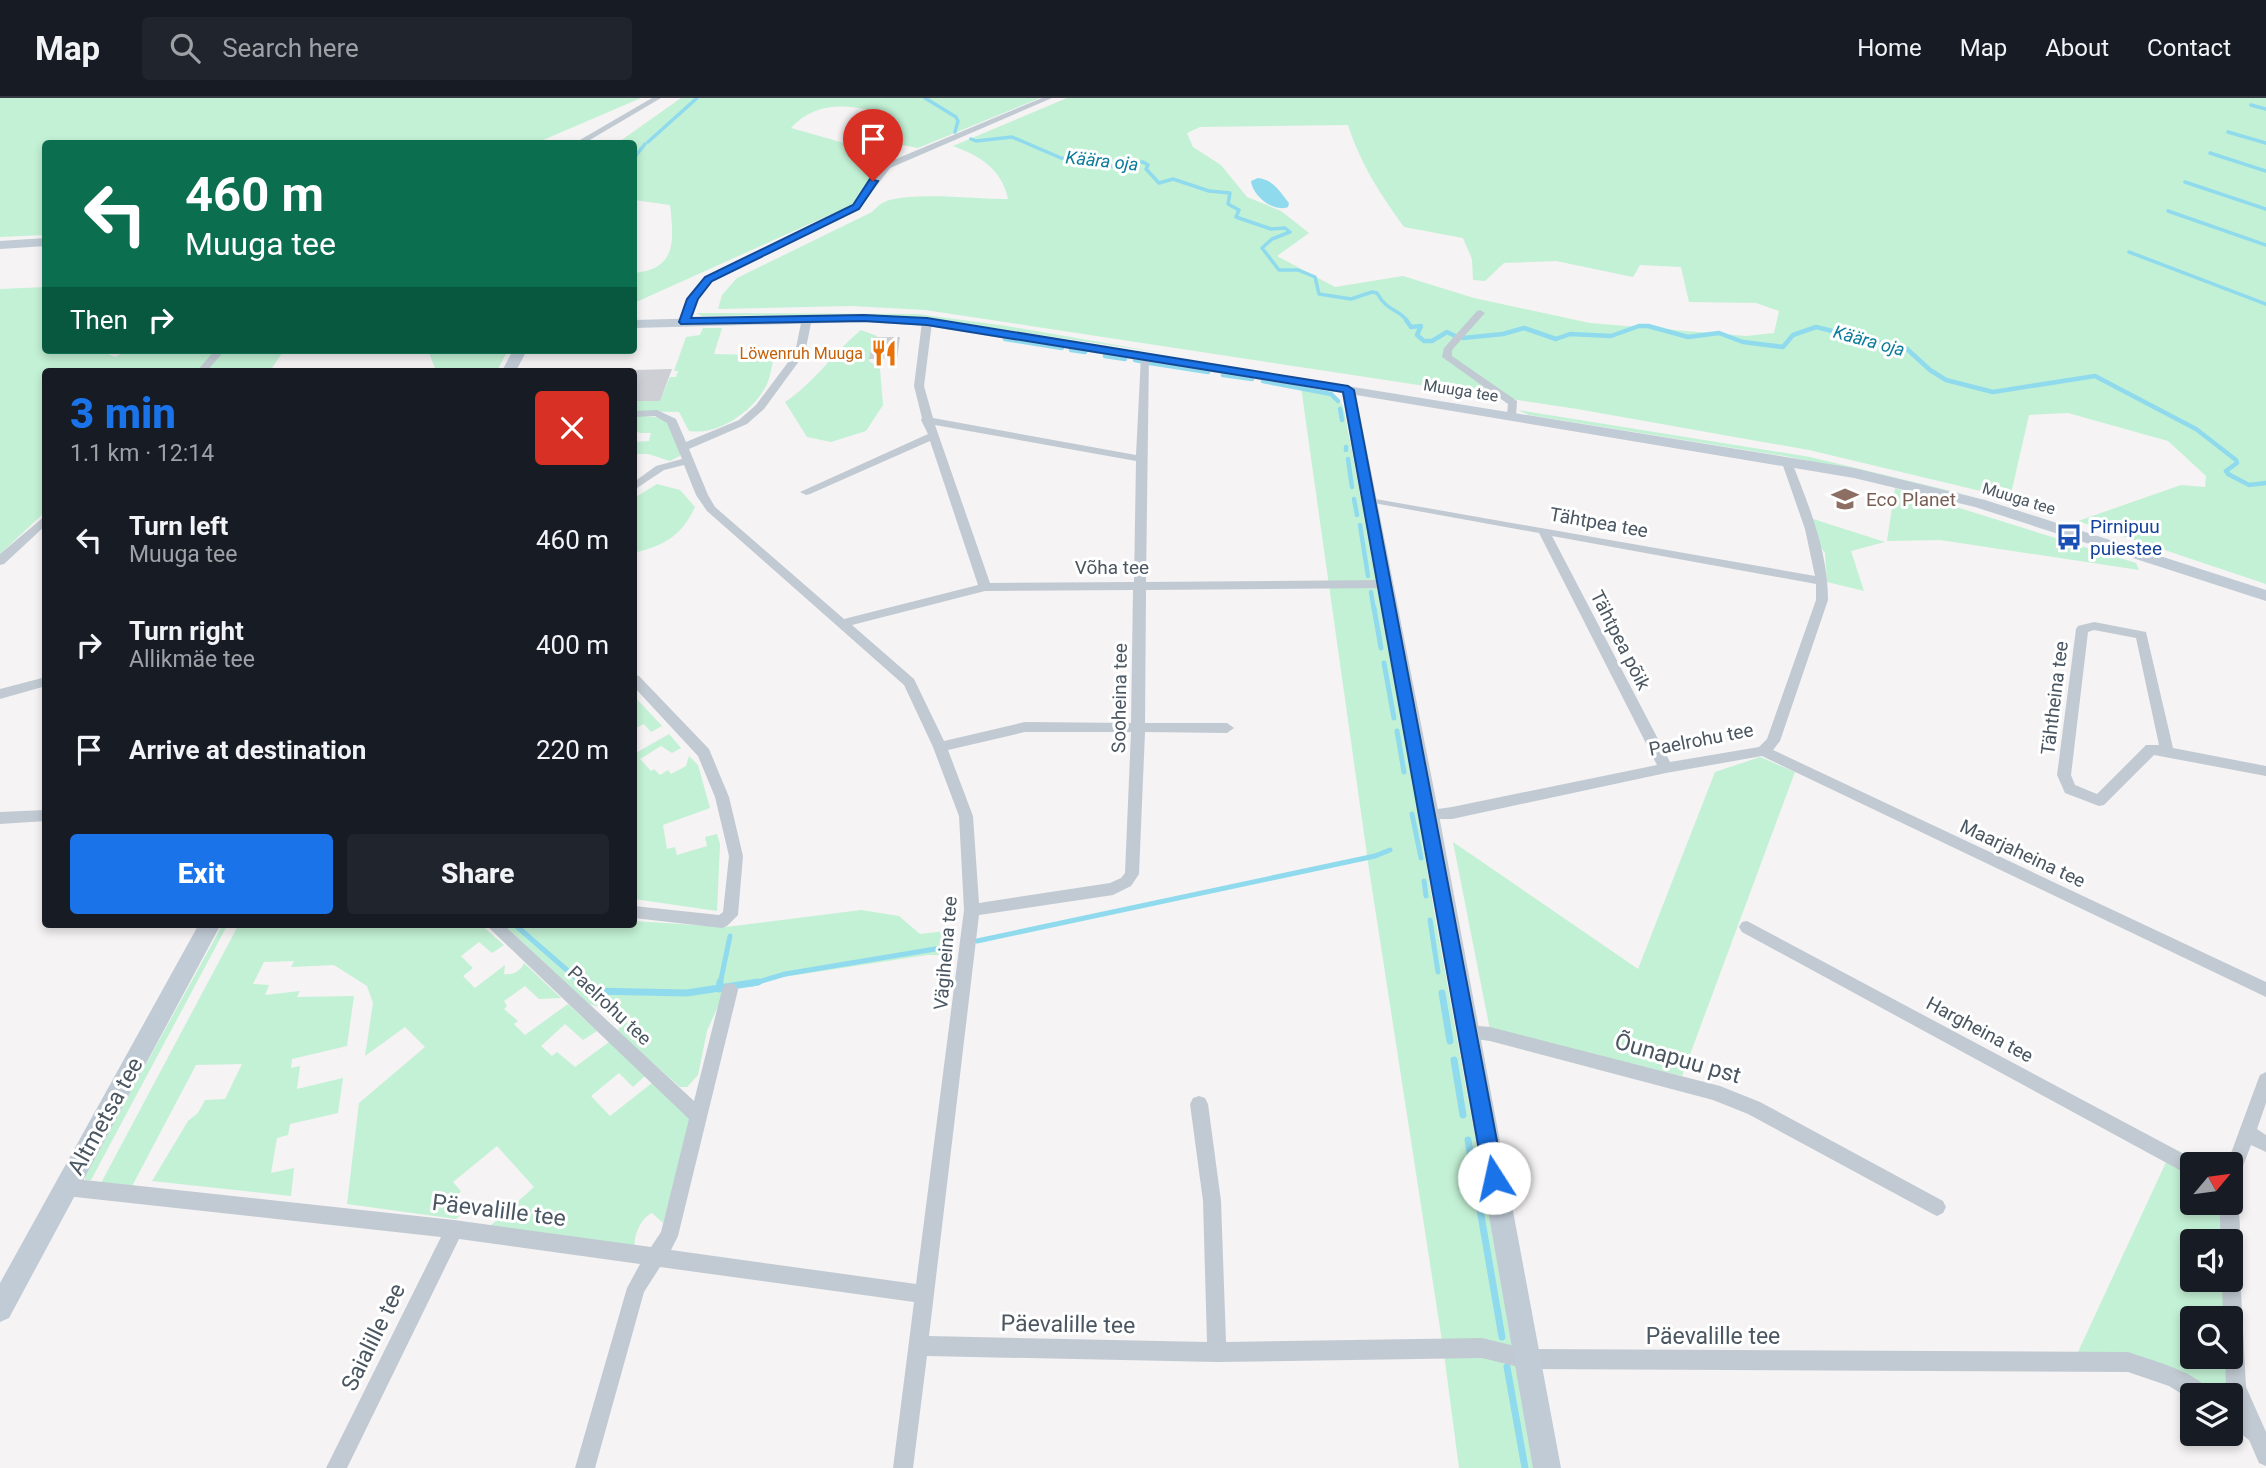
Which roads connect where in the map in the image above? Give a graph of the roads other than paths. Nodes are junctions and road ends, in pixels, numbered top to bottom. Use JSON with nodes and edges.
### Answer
{"nodes":[{"id":1,"x":657,"y":98,"type":"edge"},
{"id":2,"x":1048,"y":98,"type":"edge"},
{"id":3,"x":584,"y":140,"type":"edge"},
{"id":4,"x":42,"y":242,"type":"edge"},
{"id":5,"x":0,"y":245,"type":"edge"},
{"id":6,"x":1480,"y":313,"type":"dead end"},
{"id":7,"x":807,"y":318,"type":"junction"},
{"id":8,"x":685,"y":322,"type":"junction"},
{"id":9,"x":927,"y":322,"type":"junction"},
{"id":10,"x":637,"y":324,"type":"edge"},
{"id":11,"x":217,"y":354,"type":"edge"},
{"id":12,"x":1146,"y":356,"type":"junction"},
{"id":13,"x":205,"y":368,"type":"edge"},
{"id":14,"x":1348,"y":390,"type":"junction"},
{"id":15,"x":637,"y":414,"type":"edge"},
{"id":16,"x":1512,"y":415,"type":"junction"},
{"id":17,"x":926,"y":420,"type":"junction"},
{"id":18,"x":934,"y":435,"type":"junction"},
{"id":19,"x":686,"y":454,"type":"junction"},
{"id":20,"x":1141,"y":458,"type":"junction"},
{"id":21,"x":1786,"y":460,"type":"junction"},
{"id":22,"x":637,"y":485,"type":"edge"},
{"id":23,"x":806,"y":492,"type":"dead end"},
{"id":24,"x":1368,"y":499,"type":"junction"},
{"id":25,"x":42,"y":522,"type":"edge"},
{"id":26,"x":1543,"y":530,"type":"junction"},
{"id":27,"x":0,"y":561,"type":"edge"},
{"id":28,"x":1823,"y":581,"type":"junction"},
{"id":29,"x":1384,"y":584,"type":"junction"},
{"id":30,"x":985,"y":587,"type":"junction"},
{"id":31,"x":1140,"y":587,"type":"junction"},
{"id":32,"x":2266,"y":596,"type":"edge"},
{"id":33,"x":844,"y":623,"type":"junction"},
{"id":34,"x":42,"y":682,"type":"edge"},
{"id":35,"x":637,"y":682,"type":"edge"},
{"id":36,"x":0,"y":694,"type":"edge"},
{"id":37,"x":1138,"y":727,"type":"junction"},
{"id":38,"x":1227,"y":728,"type":"dead end"},
{"id":39,"x":940,"y":747,"type":"junction"},
{"id":40,"x":1763,"y":751,"type":"junction"},
{"id":41,"x":2167,"y":752,"type":"junction"},
{"id":42,"x":1666,"y":768,"type":"junction"},
{"id":43,"x":2266,"y":771,"type":"edge"},
{"id":44,"x":42,"y":815,"type":"edge"},
{"id":45,"x":1429,"y":815,"type":"junction"},
{"id":46,"x":0,"y":818,"type":"edge"},
{"id":47,"x":972,"y":910,"type":"junction"},
{"id":48,"x":637,"y":912,"type":"edge"},
{"id":49,"x":1747,"y":927,"type":"dead end"},
{"id":50,"x":208,"y":928,"type":"edge"},
{"id":51,"x":497,"y":928,"type":"edge"},
{"id":52,"x":730,"y":990,"type":"dead end"},
{"id":53,"x":2266,"y":990,"type":"edge"},
{"id":54,"x":1467,"y":1032,"type":"junction"},
{"id":55,"x":2266,"y":1080,"type":"edge"},
{"id":56,"x":1199,"y":1104,"type":"dead end"},
{"id":57,"x":698,"y":1116,"type":"junction"},
{"id":58,"x":2247,"y":1133,"type":"junction"},
{"id":59,"x":2266,"y":1144,"type":"edge"},
{"id":60,"x":2240,"y":1152,"type":"edge"},
{"id":61,"x":2180,"y":1161,"type":"edge"},
{"id":62,"x":66,"y":1187,"type":"junction"},
{"id":63,"x":1937,"y":1207,"type":"dead end"},
{"id":64,"x":454,"y":1229,"type":"junction"},
{"id":65,"x":656,"y":1255,"type":"junction"},
{"id":66,"x":2232,"y":1292,"type":"edge"},
{"id":67,"x":923,"y":1293,"type":"junction"},
{"id":68,"x":0,"y":1309,"type":"edge"},
{"id":69,"x":919,"y":1346,"type":"junction"},
{"id":70,"x":1217,"y":1352,"type":"junction"},
{"id":71,"x":1527,"y":1359,"type":"junction"},
{"id":72,"x":2182,"y":1383,"type":"edge"},
{"id":73,"x":2243,"y":1422,"type":"edge"},
{"id":74,"x":2262,"y":1437,"type":"edge"},
{"id":75,"x":2266,"y":1456,"type":"edge"},
{"id":76,"x":336,"y":1468,"type":"edge"},
{"id":77,"x":585,"y":1468,"type":"edge"},
{"id":78,"x":903,"y":1468,"type":"edge"},
{"id":79,"x":1547,"y":1468,"type":"edge"}],
"edges":[{"from":1,"to":3,"type":"street"},
{"from":2,"to":8,"type":"street"},
{"from":4,"to":5,"type":"main road"},
{"from":6,"to":16,"type":"street"},
{"from":7,"to":8,"type":"main road","name":"Muuga tee"},
{"from":7,"to":9,"type":"main road","name":"Muuga tee"},
{"from":7,"to":19,"type":"street"},
{"from":8,"to":10,"type":"main road","name":"Muuga tee"},
{"from":9,"to":12,"type":"main road","name":"Muuga tee"},
{"from":9,"to":17,"type":"street"},
{"from":11,"to":13,"type":"street"},
{"from":12,"to":14,"type":"main road","name":"Muuga tee"},
{"from":12,"to":20,"type":"street","name":"Sooheina tee"},
{"from":14,"to":16,"type":"main road","name":"Muuga tee"},
{"from":14,"to":24,"type":"main road"},
{"from":15,"to":19,"type":"street","name":"Vägiheina tee"},
{"from":16,"to":21,"type":"main road","name":"Muuga tee"},
{"from":17,"to":18,"type":"street"},
{"from":17,"to":20,"type":"street"},
{"from":18,"to":23,"type":"street"},
{"from":18,"to":30,"type":"street"},
{"from":19,"to":22,"type":"street"},
{"from":19,"to":33,"type":"street","name":"Vägiheina tee"},
{"from":20,"to":31,"type":"street","name":"Sooheina tee"},
{"from":21,"to":28,"type":"street","name":"Paelrohu tee"},
{"from":21,"to":32,"type":"main road","name":"Muuga tee"},
{"from":24,"to":26,"type":"street","name":"Tähtpea tee"},
{"from":24,"to":29,"type":"main road"},
{"from":25,"to":27,"type":"street"},
{"from":26,"to":28,"type":"street","name":"Tähtpea tee"},
{"from":26,"to":42,"type":"street","name":"Tähtpea põik"},
{"from":28,"to":40,"type":"street","name":"Paelrohu tee"},
{"from":29,"to":31,"type":"street","name":"Võha tee"},
{"from":29,"to":45,"type":"main road"},
{"from":30,"to":31,"type":"street","name":"Võha tee"},
{"from":30,"to":33,"type":"street","name":"Võha tee"},
{"from":31,"to":37,"type":"street","name":"Sooheina tee"},
{"from":33,"to":39,"type":"street","name":"Vägiheina tee"},
{"from":34,"to":36,"type":"street"},
{"from":35,"to":48,"type":"street"},
{"from":37,"to":38,"type":"street"},
{"from":37,"to":39,"type":"street"},
{"from":37,"to":47,"type":"street","name":"Sooheina tee"},
{"from":39,"to":47,"type":"street","name":"Vägiheina tee"},
{"from":40,"to":42,"type":"street","name":"Paelrohu tee"},
{"from":40,"to":53,"type":"street","name":"Maarjaheina tee"},
{"from":41,"to":41,"type":"street","name":"Tähtheina tee"},
{"from":41,"to":43,"type":"street"},
{"from":42,"to":45,"type":"street","name":"Paelrohu tee"},
{"from":44,"to":46,"type":"street"},
{"from":45,"to":54,"type":"main road"},
{"from":47,"to":67,"type":"street","name":"Vägiheina tee"},
{"from":49,"to":61,"type":"street","name":"Hargheina tee"},
{"from":50,"to":62,"type":"main road","name":"Altmetsa tee"},
{"from":51,"to":57,"type":"street","name":"Paelrohu tee"},
{"from":52,"to":57,"type":"street"},
{"from":54,"to":63,"type":"street","name":"Õunapuu pst"},
{"from":54,"to":71,"type":"main road"},
{"from":55,"to":58,"type":"street"},
{"from":56,"to":70,"type":"street"},
{"from":57,"to":65,"type":"street"},
{"from":58,"to":59,"type":"street"},
{"from":58,"to":60,"type":"street"},
{"from":62,"to":64,"type":"street","name":"Päevalille tee"},
{"from":62,"to":68,"type":"main road","name":"Altmetsa tee"},
{"from":64,"to":65,"type":"street","name":"Päevalille tee"},
{"from":64,"to":76,"type":"street","name":"Saialille tee"},
{"from":65,"to":67,"type":"street","name":"Päevalille tee"},
{"from":65,"to":77,"type":"street"},
{"from":66,"to":74,"type":"street"},
{"from":67,"to":69,"type":"street","name":"Vägiheina tee"},
{"from":69,"to":70,"type":"street","name":"Päevalille tee"},
{"from":69,"to":78,"type":"street","name":"Vägiheina tee"},
{"from":70,"to":71,"type":"street","name":"Päevalille tee"},
{"from":71,"to":72,"type":"street","name":"Päevalille tee"},
{"from":71,"to":79,"type":"main road"},
{"from":73,"to":74,"type":"street"},
{"from":74,"to":75,"type":"street"}]}
